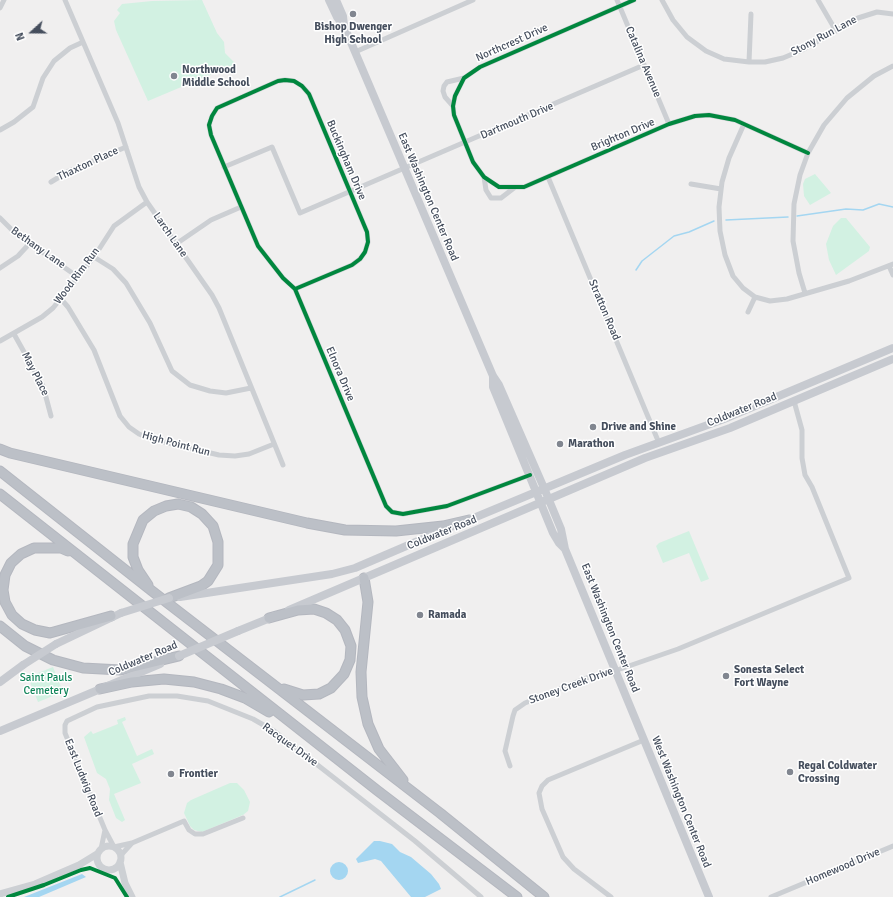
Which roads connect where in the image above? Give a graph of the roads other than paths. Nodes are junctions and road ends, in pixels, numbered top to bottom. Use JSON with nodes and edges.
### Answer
{"nodes":[{"id":1,"x":4,"y":0,"type":"edge"},
{"id":2,"x":65,"y":0,"type":"edge"},
{"id":3,"x":329,"y":0,"type":"edge"},
{"id":4,"x":336,"y":0,"type":"edge"},
{"id":5,"x":473,"y":0,"type":"edge"},
{"id":6,"x":617,"y":0,"type":"edge"},
{"id":7,"x":634,"y":0,"type":"edge"},
{"id":8,"x":662,"y":0,"type":"edge"},
{"id":9,"x":818,"y":0,"type":"edge"},
{"id":10,"x":619,"y":6,"type":"junction"},
{"id":11,"x":0,"y":8,"type":"edge"},
{"id":12,"x":751,"y":14,"type":"dead end"},
{"id":13,"x":893,"y":14,"type":"edge"},
{"id":14,"x":344,"y":26,"type":"junction"},
{"id":15,"x":836,"y":31,"type":"junction"},
{"id":16,"x":83,"y":42,"type":"junction"},
{"id":17,"x":355,"y":52,"type":"junction"},
{"id":18,"x":749,"y":62,"type":"junction"},
{"id":19,"x":644,"y":65,"type":"junction"},
{"id":20,"x":893,"y":66,"type":"edge"},
{"id":21,"x":464,"y":78,"type":"junction"},
{"id":22,"x":453,"y":106,"type":"junction"},
{"id":23,"x":212,"y":116,"type":"joint"},
{"id":24,"x":669,"y":124,"type":"junction"},
{"id":25,"x":744,"y":124,"type":"junction"},
{"id":26,"x":0,"y":130,"type":"edge"},
{"id":27,"x":465,"y":143,"type":"junction"},
{"id":28,"x":126,"y":147,"type":"junction"},
{"id":29,"x":808,"y":152,"type":"junction"},
{"id":30,"x":224,"y":167,"type":"junction"},
{"id":31,"x":405,"y":170,"type":"junction"},
{"id":32,"x":484,"y":177,"type":"junction"},
{"id":33,"x":548,"y":177,"type":"junction"},
{"id":34,"x":51,"y":182,"type":"dead end"},
{"id":35,"x":691,"y":184,"type":"dead end"},
{"id":36,"x":514,"y":188,"type":"junction"},
{"id":37,"x":721,"y":189,"type":"junction"},
{"id":38,"x":350,"y":192,"type":"junction"},
{"id":39,"x":147,"y":202,"type":"junction"},
{"id":40,"x":241,"y":207,"type":"junction"},
{"id":41,"x":0,"y":218,"type":"edge"},
{"id":42,"x":30,"y":243,"type":"junction"},
{"id":43,"x":176,"y":244,"type":"junction"},
{"id":44,"x":94,"y":257,"type":"junction"},
{"id":45,"x":891,"y":265,"type":"edge"},
{"id":46,"x":0,"y":268,"type":"edge"},
{"id":47,"x":893,"y":275,"type":"edge"},
{"id":48,"x":78,"y":277,"type":"junction"},
{"id":49,"x":295,"y":289,"type":"junction"},
{"id":50,"x":805,"y":293,"type":"junction"},
{"id":51,"x":755,"y":298,"type":"junction"},
{"id":52,"x":61,"y":299,"type":"junction"},
{"id":53,"x":748,"y":312,"type":"dead end"},
{"id":54,"x":14,"y":334,"type":"junction"},
{"id":55,"x":0,"y":341,"type":"edge"},
{"id":56,"x":893,"y":348,"type":"edge"},
{"id":57,"x":892,"y":358,"type":"edge"},
{"id":58,"x":852,"y":365,"type":"junction"},
{"id":59,"x":835,"y":373,"type":"junction"},
{"id":60,"x":493,"y":376,"type":"junction"},
{"id":61,"x":829,"y":385,"type":"junction"},
{"id":62,"x":251,"y":388,"type":"junction"},
{"id":63,"x":790,"y":391,"type":"junction"},
{"id":64,"x":794,"y":401,"type":"junction"},
{"id":65,"x":51,"y":416,"type":"dead end"},
{"id":66,"x":756,"y":417,"type":"junction"},
{"id":67,"x":697,"y":429,"type":"junction"},
{"id":68,"x":659,"y":443,"type":"junction"},
{"id":69,"x":274,"y":444,"type":"junction"},
{"id":70,"x":0,"y":449,"type":"edge"},
{"id":71,"x":663,"y":452,"type":"junction"},
{"id":72,"x":282,"y":465,"type":"dead end"},
{"id":73,"x":625,"y":467,"type":"junction"},
{"id":74,"x":0,"y":471,"type":"edge"},
{"id":75,"x":530,"y":475,"type":"junction"},
{"id":76,"x":540,"y":490,"type":"junction"},
{"id":77,"x":0,"y":494,"type":"edge"},
{"id":78,"x":545,"y":502,"type":"junction"},
{"id":79,"x":469,"y":520,"type":"junction"},
{"id":80,"x":81,"y":558,"type":"junction"},
{"id":81,"x":364,"y":578,"type":"junction"},
{"id":82,"x":152,"y":591,"type":"junction"},
{"id":83,"x":191,"y":593,"type":"junction"},
{"id":84,"x":169,"y":598,"type":"joint"},
{"id":85,"x":111,"y":616,"type":"junction"},
{"id":86,"x":269,"y":618,"type":"junction"},
{"id":87,"x":0,"y":626,"type":"edge"},
{"id":88,"x":179,"y":656,"type":"junction"},
{"id":89,"x":615,"y":670,"type":"junction"},
{"id":90,"x":268,"y":679,"type":"junction"},
{"id":91,"x":0,"y":682,"type":"edge"},
{"id":92,"x":100,"y":689,"type":"junction"},
{"id":93,"x":634,"y":716,"type":"joint"},
{"id":94,"x":65,"y":725,"type":"joint"},
{"id":95,"x":295,"y":726,"type":"junction"},
{"id":96,"x":0,"y":731,"type":"edge"},
{"id":97,"x":644,"y":740,"type":"junction"},
{"id":98,"x":510,"y":766,"type":"dead end"},
{"id":99,"x":420,"y":798,"type":"junction"},
{"id":100,"x":242,"y":818,"type":"dead end"},
{"id":101,"x":105,"y":830,"type":"junction"},
{"id":102,"x":132,"y":843,"type":"junction"},
{"id":103,"x":893,"y":846,"type":"edge"},
{"id":104,"x":114,"y":848,"type":"junction"},
{"id":105,"x":99,"y":852,"type":"junction"},
{"id":106,"x":120,"y":860,"type":"junction"},
{"id":107,"x":79,"y":865,"type":"junction"},
{"id":108,"x":104,"y":868,"type":"junction"},
{"id":109,"x":125,"y":883,"type":"junction"},
{"id":110,"x":0,"y":894,"type":"edge"},
{"id":111,"x":132,"y":897,"type":"edge"},
{"id":112,"x":481,"y":897,"type":"edge"},
{"id":113,"x":518,"y":897,"type":"edge"},
{"id":114,"x":544,"y":897,"type":"edge"},
{"id":115,"x":612,"y":897,"type":"edge"},
{"id":116,"x":709,"y":897,"type":"edge"},
{"id":117,"x":771,"y":897,"type":"edge"}],
"edges":[{"from":1,"to":11,"type":"street"},
{"from":2,"to":16,"type":"street","name":"Larch Lane"},
{"from":3,"to":14,"type":"main road","name":"East Washington Center Road"},
{"from":4,"to":14,"type":"main road","name":"East Washington Center Road"},
{"from":5,"to":17,"type":"street"},
{"from":6,"to":10,"type":"street","name":"Catalina Avenue"},
{"from":7,"to":10,"type":"street","name":"Northcrest Drive"},
{"from":8,"to":18,"type":"street","name":"Stony Run Lane"},
{"from":9,"to":15,"type":"street"},
{"from":10,"to":19,"type":"street","name":"Catalina Avenue"},
{"from":10,"to":21,"type":"street","name":"Northcrest Drive"},
{"from":12,"to":18,"type":"street"},
{"from":13,"to":15,"type":"street","name":"Stony Run Lane"},
{"from":14,"to":17,"type":"main road","name":"East Washington Center Road"},
{"from":15,"to":18,"type":"street","name":"Stony Run Lane"},
{"from":16,"to":26,"type":"street"},
{"from":16,"to":28,"type":"street","name":"Larch Lane"},
{"from":17,"to":31,"type":"main road","name":"East Washington Center Road"},
{"from":19,"to":24,"type":"street","name":"Catalina Avenue"},
{"from":19,"to":27,"type":"street","name":"Dartmouth Drive"},
{"from":20,"to":29,"type":"street"},
{"from":21,"to":22,"type":"street","name":"Northcrest Drive"},
{"from":21,"to":22,"type":"street"},
{"from":22,"to":27,"type":"street"},
{"from":23,"to":30,"type":"street","name":"Elnora Drive"},
{"from":23,"to":38,"type":"street","name":"Buckingham Drive"},
{"from":24,"to":25,"type":"street","name":"Brighton Drive"},
{"from":24,"to":33,"type":"street","name":"Brighton Drive"},
{"from":25,"to":29,"type":"street","name":"Brighton Drive"},
{"from":25,"to":37,"type":"street"},
{"from":27,"to":31,"type":"street","name":"Dartmouth Drive"},
{"from":27,"to":32,"type":"street","name":"Brighton Drive"},
{"from":28,"to":34,"type":"street","name":"Thaxton Place"},
{"from":28,"to":39,"type":"street","name":"Larch Lane"},
{"from":29,"to":50,"type":"street"},
{"from":30,"to":38,"type":"street","name":"Dartmouth Drive"},
{"from":30,"to":40,"type":"street","name":"Elnora Drive"},
{"from":31,"to":38,"type":"street","name":"Dartmouth Drive"},
{"from":31,"to":60,"type":"main road","name":"East Washington Center Road"},
{"from":32,"to":36,"type":"street","name":"Brighton Drive"},
{"from":32,"to":36,"type":"street","name":"Brighton Drive"},
{"from":33,"to":36,"type":"street","name":"Brighton Drive"},
{"from":33,"to":68,"type":"street","name":"Stratton Road"},
{"from":35,"to":37,"type":"street"},
{"from":37,"to":51,"type":"street"},
{"from":38,"to":49,"type":"street","name":"Buckingham Drive"},
{"from":39,"to":43,"type":"street","name":"Larch Lane"},
{"from":39,"to":44,"type":"street","name":"Wood Rim Run"},
{"from":40,"to":43,"type":"street"},
{"from":40,"to":49,"type":"street","name":"Elnora Drive"},
{"from":41,"to":42,"type":"street","name":"Bethany Lane"},
{"from":42,"to":46,"type":"street"},
{"from":42,"to":48,"type":"street","name":"Bethany Lane"},
{"from":43,"to":62,"type":"street","name":"Larch Lane"},
{"from":44,"to":48,"type":"street","name":"Wood Rim Run"},
{"from":44,"to":62,"type":"street"},
{"from":45,"to":47,"type":"street"},
{"from":45,"to":50,"type":"street"},
{"from":48,"to":52,"type":"street","name":"Wood Rim Run"},
{"from":49,"to":75,"type":"street","name":"Elnora Drive"},
{"from":50,"to":51,"type":"street"},
{"from":51,"to":53,"type":"street"},
{"from":52,"to":54,"type":"street","name":"Wood Rim Run"},
{"from":52,"to":69,"type":"street","name":"High Point Run"},
{"from":54,"to":55,"type":"street","name":"Wood Rim Run"},
{"from":54,"to":65,"type":"street","name":"May Place"},
{"from":56,"to":58,"type":"main road","name":"Coldwater Road"},
{"from":57,"to":61,"type":"main road","name":"Coldwater Road"},
{"from":58,"to":59,"type":"main road","name":"Coldwater Road"},
{"from":58,"to":61,"type":"main road"},
{"from":59,"to":63,"type":"main road","name":"Coldwater Road"},
{"from":59,"to":64,"type":"main road"},
{"from":60,"to":75,"type":"main road","name":"East Washington Center Road"},
{"from":60,"to":76,"type":"main road","name":"East Washington Center Road"},
{"from":61,"to":64,"type":"main road","name":"Coldwater Road"},
{"from":62,"to":69,"type":"street","name":"Larch Lane"},
{"from":63,"to":66,"type":"main road"},
{"from":63,"to":67,"type":"main road","name":"Coldwater Road"},
{"from":64,"to":66,"type":"main road","name":"Coldwater Road"},
{"from":64,"to":89,"type":"street","name":"Stoney Creek Drive"},
{"from":66,"to":71,"type":"main road","name":"Coldwater Road"},
{"from":67,"to":68,"type":"main road","name":"Coldwater Road"},
{"from":67,"to":71,"type":"main road"},
{"from":68,"to":73,"type":"main road"},
{"from":68,"to":76,"type":"main road","name":"Coldwater Road"},
{"from":69,"to":72,"type":"street","name":"Larch Lane"},
{"from":70,"to":79,"type":"highway"},
{"from":71,"to":73,"type":"main road","name":"Coldwater Road"},
{"from":73,"to":78,"type":"main road","name":"Coldwater Road"},
{"from":74,"to":82,"type":"highway"},
{"from":75,"to":76,"type":"main road","name":"East Washington Center Road"},
{"from":76,"to":78,"type":"main road","name":"East Washington Center Road"},
{"from":76,"to":79,"type":"main road","name":"Coldwater Road"},
{"from":77,"to":80,"type":"highway"},
{"from":78,"to":81,"type":"main road","name":"Coldwater Road"},
{"from":78,"to":89,"type":"main road","name":"East Washington Center Road"},
{"from":79,"to":83,"type":"main road","name":"Coldwater Road"},
{"from":80,"to":85,"type":"highway"},
{"from":80,"to":95,"type":"highway"},
{"from":81,"to":86,"type":"main road","name":"Coldwater Road"},
{"from":81,"to":99,"type":"highway"},
{"from":82,"to":83,"type":"highway"},
{"from":82,"to":90,"type":"highway"},
{"from":83,"to":84,"type":"highway"},
{"from":84,"to":85,"type":"main road","bridge":true},
{"from":85,"to":91,"type":"main road","bridge":true},
{"from":86,"to":88,"type":"main road","name":"Coldwater Road","bridge":true},
{"from":86,"to":90,"type":"highway"},
{"from":87,"to":88,"type":"highway"},
{"from":88,"to":92,"type":"main road","name":"Coldwater Road"},
{"from":89,"to":93,"type":"main road","name":"East Washington Center Road"},
{"from":89,"to":98,"type":"street","name":"Stoney Creek Drive"},
{"from":90,"to":99,"type":"highway"},
{"from":92,"to":95,"type":"highway"},
{"from":92,"to":96,"type":"main road","name":"Coldwater Road"},
{"from":93,"to":97,"type":"main road","name":"West Washington Center Road"},
{"from":94,"to":101,"type":"street","name":"East Ludwig Road"},
{"from":94,"to":112,"type":"street","name":"Racquet Drive"},
{"from":95,"to":113,"type":"highway"},
{"from":97,"to":115,"type":"street"},
{"from":97,"to":116,"type":"main road","name":"West Washington Center Road"},
{"from":99,"to":114,"type":"highway"},
{"from":100,"to":102,"type":"street"},
{"from":101,"to":104,"type":"street","name":"East Ludwig Road"},
{"from":101,"to":105,"type":"street","name":"East Ludwig Road"},
{"from":102,"to":104,"type":"street"},
{"from":102,"to":106,"type":"street"},
{"from":103,"to":117,"type":"street","name":"Homewood Drive"},
{"from":104,"to":105,"type":"main road"},
{"from":104,"to":106,"type":"main road"},
{"from":105,"to":107,"type":"main road"},
{"from":105,"to":108,"type":"main road"},
{"from":106,"to":108,"type":"main road"},
{"from":106,"to":109,"type":"main road"},
{"from":107,"to":108,"type":"main road"},
{"from":107,"to":110,"type":"main road"},
{"from":108,"to":109,"type":"main road"},
{"from":109,"to":111,"type":"main road"}]}
